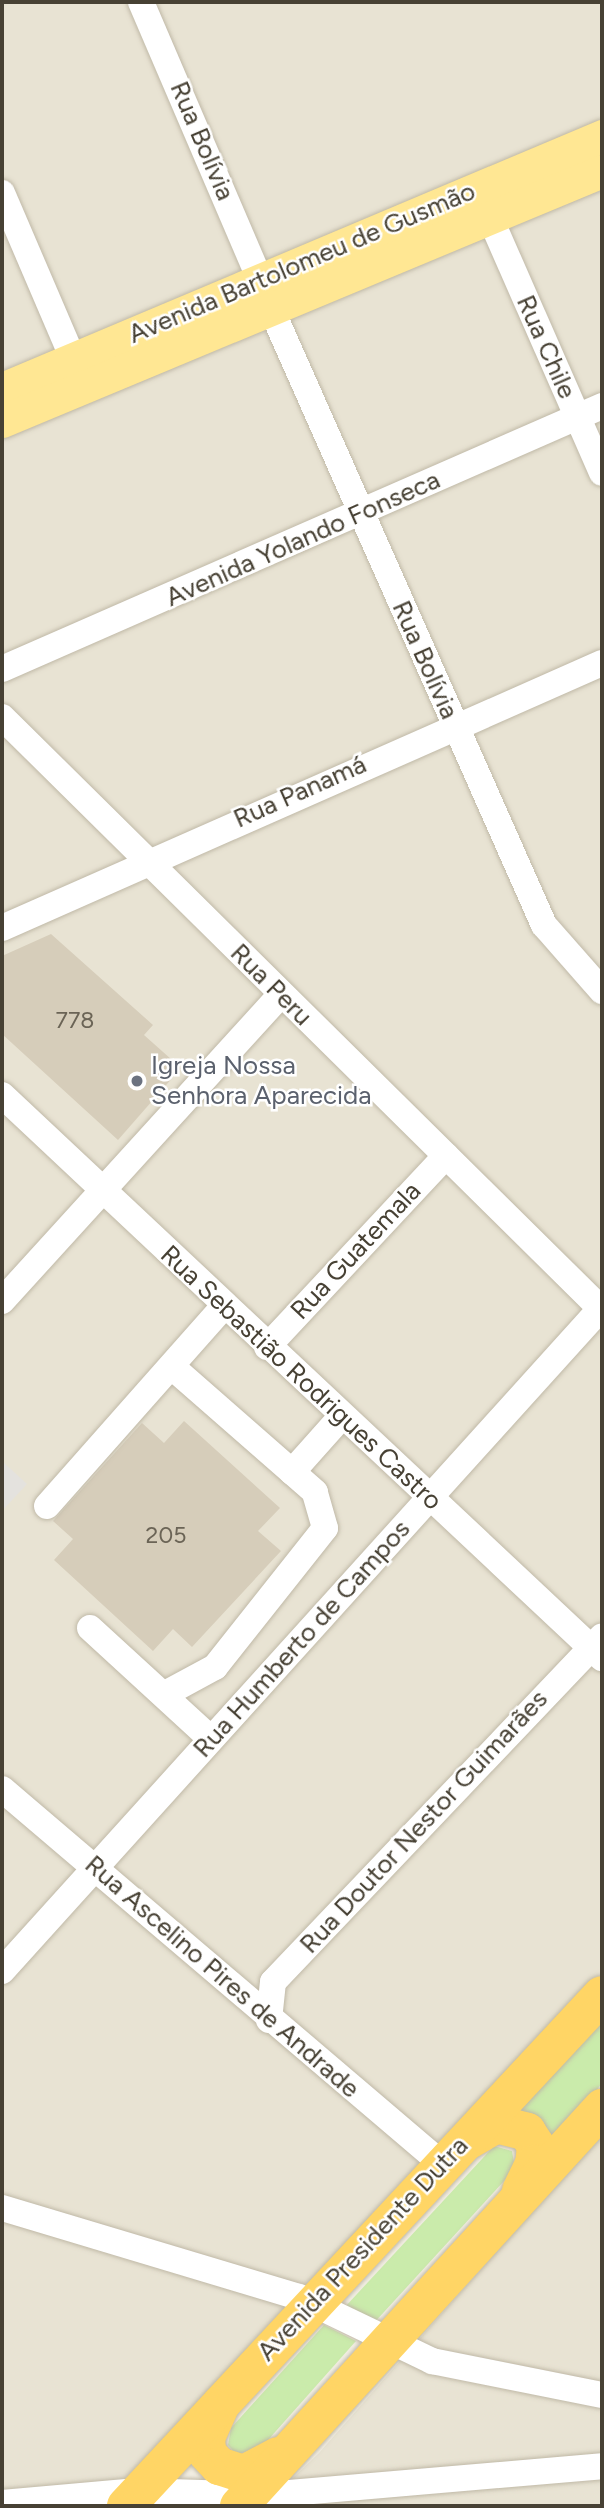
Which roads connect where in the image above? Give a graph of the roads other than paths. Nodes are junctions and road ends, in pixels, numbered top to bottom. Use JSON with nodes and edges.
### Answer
{"nodes":[{"id":1,"x":141,"y":2,"type":"edge"},
{"id":2,"x":602,"y":136,"type":"edge"},
{"id":3,"x":602,"y":171,"type":"edge"},
{"id":4,"x":2,"y":193,"type":"edge"},
{"id":5,"x":491,"y":220,"type":"junction"},
{"id":6,"x":261,"y":282,"type":"junction"},
{"id":7,"x":273,"y":313,"type":"junction"},
{"id":8,"x":73,"y":359,"type":"junction"},
{"id":9,"x":2,"y":389,"type":"edge"},
{"id":10,"x":602,"y":406,"type":"edge"},
{"id":11,"x":577,"y":416,"type":"junction"},
{"id":12,"x":2,"y":421,"type":"edge"},
{"id":13,"x":602,"y":473,"type":"edge"},
{"id":14,"x":360,"y":515,"type":"junction"},
{"id":15,"x":602,"y":663,"type":"edge"},
{"id":16,"x":2,"y":669,"type":"edge"},
{"id":17,"x":2,"y":717,"type":"edge"},
{"id":18,"x":454,"y":725,"type":"junction"},
{"id":19,"x":145,"y":860,"type":"junction"},
{"id":20,"x":2,"y":928,"type":"edge"},
{"id":21,"x":602,"y":991,"type":"edge"},
{"id":22,"x":280,"y":996,"type":"junction"},
{"id":23,"x":2,"y":1095,"type":"edge"},
{"id":24,"x":446,"y":1156,"type":"junction"},
{"id":25,"x":104,"y":1191,"type":"junction"},
{"id":26,"x":2,"y":1301,"type":"edge"},
{"id":27,"x":223,"y":1306,"type":"junction"},
{"id":28,"x":602,"y":1308,"type":"edge"},
{"id":29,"x":267,"y":1347,"type":"junction"},
{"id":30,"x":172,"y":1367,"type":"junction"},
{"id":31,"x":341,"y":1417,"type":"junction"},
{"id":32,"x":292,"y":1472,"type":"junction"},
{"id":33,"x":428,"y":1499,"type":"junction"},
{"id":34,"x":47,"y":1506,"type":"dead end"},
{"id":35,"x":90,"y":1628,"type":"dead end"},
{"id":36,"x":598,"y":1647,"type":"edge"},
{"id":37,"x":165,"y":1694,"type":"junction"},
{"id":38,"x":211,"y":1739,"type":"junction"},
{"id":39,"x":2,"y":1789,"type":"edge"},
{"id":40,"x":94,"y":1868,"type":"junction"},
{"id":41,"x":2,"y":1970,"type":"edge"},
{"id":42,"x":602,"y":1995,"type":"edge"},
{"id":43,"x":269,"y":2020,"type":"junction"},
{"id":44,"x":602,"y":2108,"type":"edge"},
{"id":45,"x":450,"y":2156,"type":"junction"},
{"id":46,"x":2,"y":2208,"type":"edge"},
{"id":47,"x":506,"y":2210,"type":"junction"},
{"id":48,"x":313,"y":2305,"type":"junction"},
{"id":49,"x":386,"y":2341,"type":"junction"},
{"id":50,"x":602,"y":2395,"type":"edge"},
{"id":51,"x":225,"y":2396,"type":"junction"},
{"id":52,"x":286,"y":2450,"type":"junction"},
{"id":53,"x":602,"y":2466,"type":"edge"},
{"id":54,"x":131,"y":2499,"type":"edge"},
{"id":55,"x":85,"y":2500,"type":"edge"},
{"id":56,"x":244,"y":2500,"type":"edge"},
{"id":57,"x":2,"y":2503,"type":"edge"}],
"edges":[{"from":1,"to":6,"type":"street","name":"Rua Bolívia"},
{"from":2,"to":6,"type":"main road","name":"Avenida Bartolomeu de Gusmão"},
{"from":3,"to":5,"type":"main road","name":"Avenida Bartolomeu de Gusmão"},
{"from":4,"to":8,"type":"street"},
{"from":5,"to":7,"type":"main road","name":"Avenida Bartolomeu de Gusmão"},
{"from":5,"to":11,"type":"street","name":"Rua Chile"},
{"from":6,"to":8,"type":"main road","name":"Avenida Bartolomeu de Gusmão"},
{"from":7,"to":12,"type":"main road","name":"Avenida Bartolomeu de Gusmão"},
{"from":7,"to":14,"type":"street","name":"Rua Bolívia"},
{"from":8,"to":9,"type":"main road","name":"Avenida Bartolomeu de Gusmão"},
{"from":10,"to":11,"type":"street","name":"Avenida Yolando Fonseca"},
{"from":11,"to":13,"type":"street","name":"Rua Chile"},
{"from":11,"to":14,"type":"street","name":"Avenida Yolando Fonseca"},
{"from":14,"to":16,"type":"street","name":"Avenida Yolando Fonseca"},
{"from":14,"to":18,"type":"street","name":"Rua Bolívia"},
{"from":15,"to":18,"type":"street","name":"Rua Panamá"},
{"from":17,"to":19,"type":"street","name":"Rua Peru"},
{"from":18,"to":19,"type":"street","name":"Rua Panamá"},
{"from":18,"to":21,"type":"street","name":"Rua Bolívia"},
{"from":19,"to":20,"type":"street","name":"Rua Panamá"},
{"from":19,"to":22,"type":"street","name":"Rua Peru"},
{"from":22,"to":24,"type":"street","name":"Rua Peru"},
{"from":22,"to":25,"type":"street"},
{"from":23,"to":25,"type":"street","name":"Rua Sebastião Rodrigues Castro"},
{"from":24,"to":28,"type":"street","name":"Rua Peru"},
{"from":24,"to":29,"type":"street","name":"Rua Guatemala"},
{"from":25,"to":26,"type":"street"},
{"from":25,"to":27,"type":"street","name":"Rua Sebastião Rodrigues Castro"},
{"from":27,"to":29,"type":"street","name":"Rua Sebastião Rodrigues Castro"},
{"from":27,"to":30,"type":"street"},
{"from":28,"to":33,"type":"street","name":"Rua Humberto de Campos"},
{"from":29,"to":31,"type":"street","name":"Rua Sebastião Rodrigues Castro"},
{"from":30,"to":32,"type":"street"},
{"from":30,"to":34,"type":"street"},
{"from":31,"to":32,"type":"street"},
{"from":31,"to":33,"type":"street","name":"Rua Sebastião Rodrigues Castro"},
{"from":32,"to":37,"type":"street"},
{"from":33,"to":36,"type":"street","name":"Rua Sebastião Rodrigues Castro"},
{"from":33,"to":38,"type":"street","name":"Rua Humberto de Campos"},
{"from":35,"to":37,"type":"street"},
{"from":36,"to":43,"type":"street","name":"Rua Doutor Nestor Guimarães"},
{"from":37,"to":38,"type":"street"},
{"from":38,"to":40,"type":"street","name":"Rua Humberto de Campos"},
{"from":39,"to":40,"type":"street","name":"Rua Ascelino Pires de Andrade"},
{"from":40,"to":41,"type":"street","name":"Rua Humberto de Campos"},
{"from":40,"to":43,"type":"street","name":"Rua Ascelino Pires de Andrade"},
{"from":42,"to":45,"type":"highway","name":"Avenida Presidente Dutra"},
{"from":43,"to":45,"type":"street","name":"Rua Ascelino Pires de Andrade"},
{"from":44,"to":47,"type":"highway"},
{"from":45,"to":47,"type":"highway"},
{"from":45,"to":48,"type":"highway","name":"Avenida Presidente Dutra"},
{"from":46,"to":48,"type":"street"},
{"from":47,"to":49,"type":"highway"},
{"from":48,"to":49,"type":"street"},
{"from":48,"to":51,"type":"highway","name":"Avenida Presidente Dutra"},
{"from":49,"to":50,"type":"street"},
{"from":49,"to":52,"type":"highway"},
{"from":51,"to":52,"type":"highway"},
{"from":51,"to":54,"type":"highway","name":"Avenida Presidente Dutra"},
{"from":52,"to":56,"type":"highway"},
{"from":53,"to":56,"type":"street"},
{"from":54,"to":55,"type":"street"},
{"from":54,"to":56,"type":"street"},
{"from":55,"to":57,"type":"street"}]}
